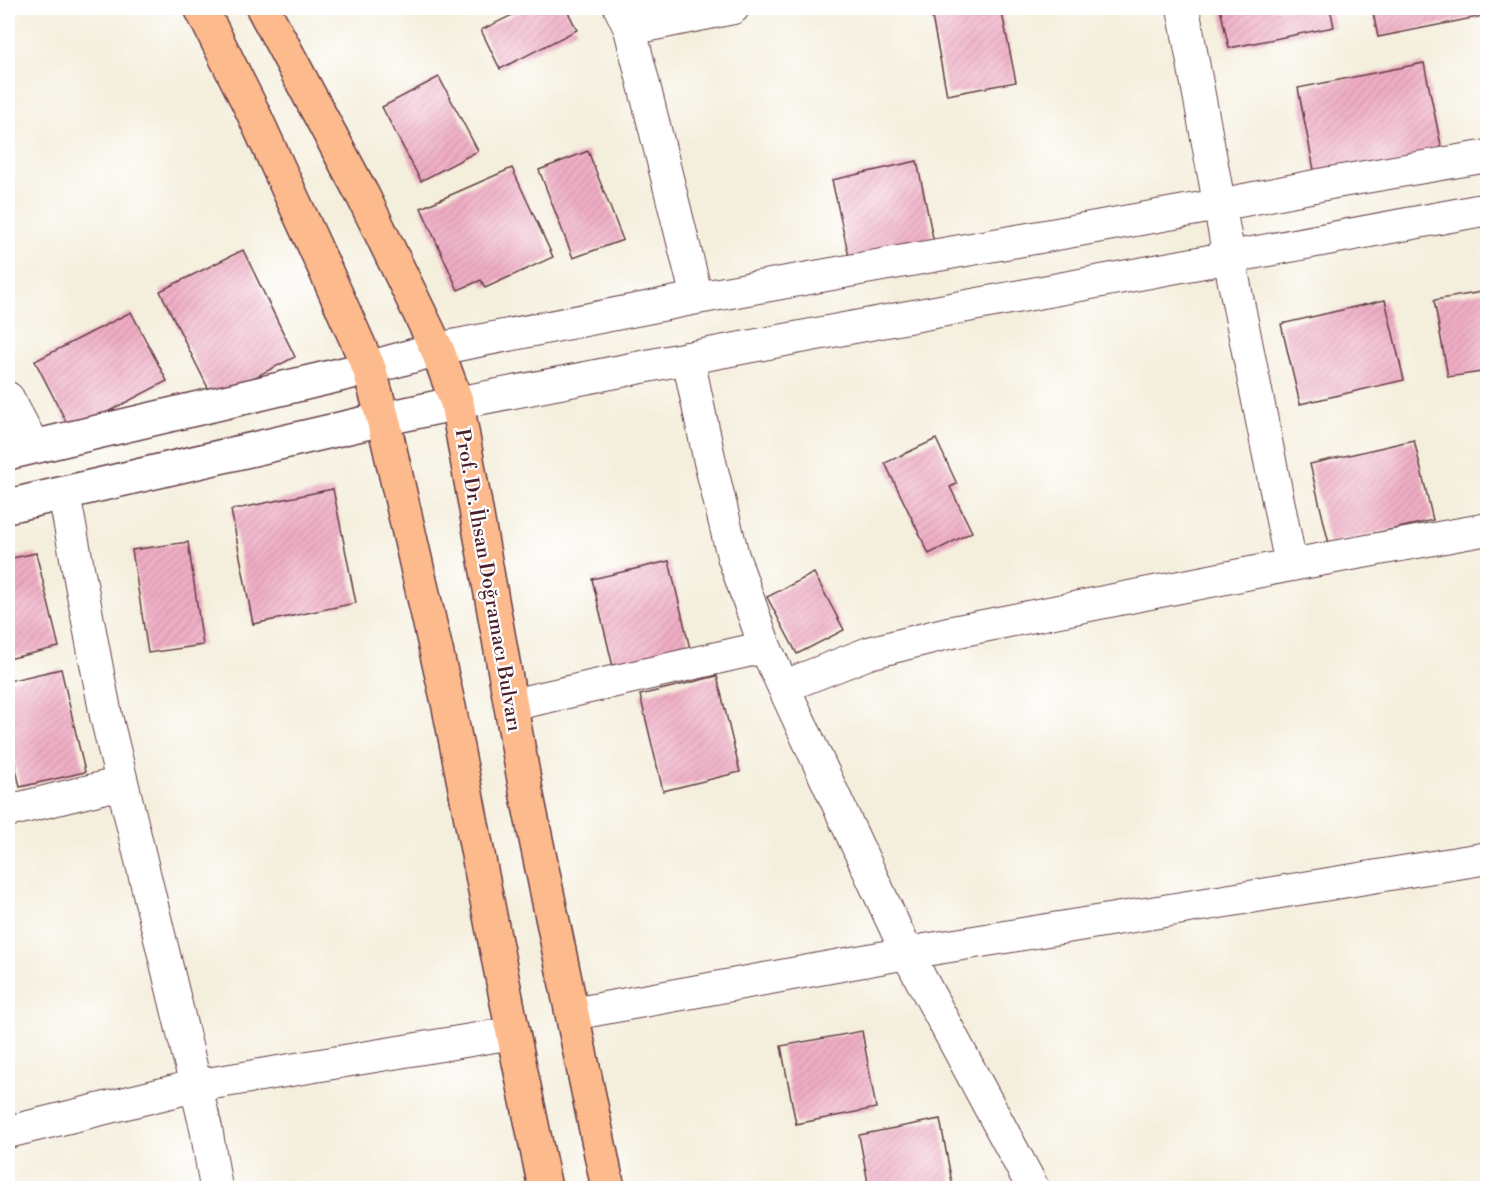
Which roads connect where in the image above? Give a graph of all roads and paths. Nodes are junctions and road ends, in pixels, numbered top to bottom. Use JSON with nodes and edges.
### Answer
{"nodes":[{"id":1,"x":201,"y":8,"type":"edge"},
{"id":2,"x":263,"y":8,"type":"edge"},
{"id":3,"x":733,"y":8,"type":"edge"},
{"id":4,"x":1183,"y":8,"type":"edge"},
{"id":5,"x":625,"y":18,"type":"edge"},
{"id":6,"x":1488,"y":156,"type":"edge"},
{"id":7,"x":1219,"y":205,"type":"junction"},
{"id":8,"x":1488,"y":209,"type":"edge"},
{"id":9,"x":1229,"y":257,"type":"junction"},
{"id":10,"x":697,"y":298,"type":"junction"},
{"id":11,"x":437,"y":349,"type":"junction"},
{"id":12,"x":688,"y":358,"type":"junction"},
{"id":13,"x":369,"y":368,"type":"junction"},
{"id":14,"x":8,"y":398,"type":"edge"},
{"id":15,"x":457,"y":403,"type":"junction"},
{"id":16,"x":383,"y":419,"type":"junction"},
{"id":17,"x":21,"y":450,"type":"edge"},
{"id":18,"x":64,"y":494,"type":"junction"},
{"id":19,"x":8,"y":506,"type":"edge"},
{"id":20,"x":1488,"y":529,"type":"edge"},
{"id":21,"x":1292,"y":565,"type":"junction"},
{"id":22,"x":765,"y":647,"type":"junction"},
{"id":23,"x":785,"y":686,"type":"junction"},
{"id":24,"x":511,"y":705,"type":"junction"},
{"id":25,"x":122,"y":783,"type":"junction"},
{"id":26,"x":8,"y":811,"type":"edge"},
{"id":27,"x":1488,"y":858,"type":"edge"},
{"id":28,"x":907,"y":953,"type":"junction"},
{"id":29,"x":572,"y":1014,"type":"junction"},
{"id":30,"x":513,"y":1034,"type":"junction"},
{"id":31,"x":195,"y":1086,"type":"junction"},
{"id":32,"x":8,"y":1132,"type":"edge"},
{"id":33,"x":216,"y":1188,"type":"edge"},
{"id":34,"x":545,"y":1188,"type":"edge"},
{"id":35,"x":608,"y":1188,"type":"edge"},
{"id":36,"x":1033,"y":1188,"type":"edge"}],
"edges":[{"from":1,"to":13,"type":"main road"},
{"from":2,"to":11,"type":"main road","name":"Prof. Dr. İhsan Doğramacı Bulvarı"},
{"from":3,"to":5,"type":"street"},
{"from":4,"to":7,"type":"street"},
{"from":5,"to":10,"type":"street"},
{"from":6,"to":7,"type":"street"},
{"from":7,"to":9,"type":"street"},
{"from":7,"to":10,"type":"street"},
{"from":8,"to":9,"type":"street"},
{"from":9,"to":12,"type":"street"},
{"from":9,"to":21,"type":"street"},
{"from":10,"to":11,"type":"street"},
{"from":11,"to":13,"type":"street"},
{"from":11,"to":15,"type":"main road","name":"Prof. Dr. İhsan Doğramacı Bulvarı"},
{"from":12,"to":15,"type":"street"},
{"from":12,"to":22,"type":"street"},
{"from":13,"to":16,"type":"main road"},
{"from":13,"to":17,"type":"street"},
{"from":14,"to":17,"type":"street"},
{"from":15,"to":16,"type":"street"},
{"from":15,"to":24,"type":"main road","name":"Prof. Dr. İhsan Doğramacı Bulvarı"},
{"from":16,"to":18,"type":"street"},
{"from":16,"to":30,"type":"main road"},
{"from":18,"to":19,"type":"street"},
{"from":18,"to":25,"type":"street"},
{"from":20,"to":21,"type":"street"},
{"from":21,"to":23,"type":"street"},
{"from":22,"to":23,"type":"street"},
{"from":22,"to":24,"type":"street"},
{"from":23,"to":28,"type":"street"},
{"from":24,"to":29,"type":"main road","name":"Prof. Dr. İhsan Doğramacı Bulvarı"},
{"from":25,"to":26,"type":"street"},
{"from":25,"to":31,"type":"street"},
{"from":27,"to":28,"type":"street"},
{"from":28,"to":29,"type":"street"},
{"from":28,"to":36,"type":"street"},
{"from":29,"to":35,"type":"main road","name":"Prof. Dr. İhsan Doğramacı Bulvarı"},
{"from":30,"to":31,"type":"street"},
{"from":30,"to":34,"type":"main road"},
{"from":31,"to":32,"type":"street"},
{"from":31,"to":33,"type":"street"}]}
